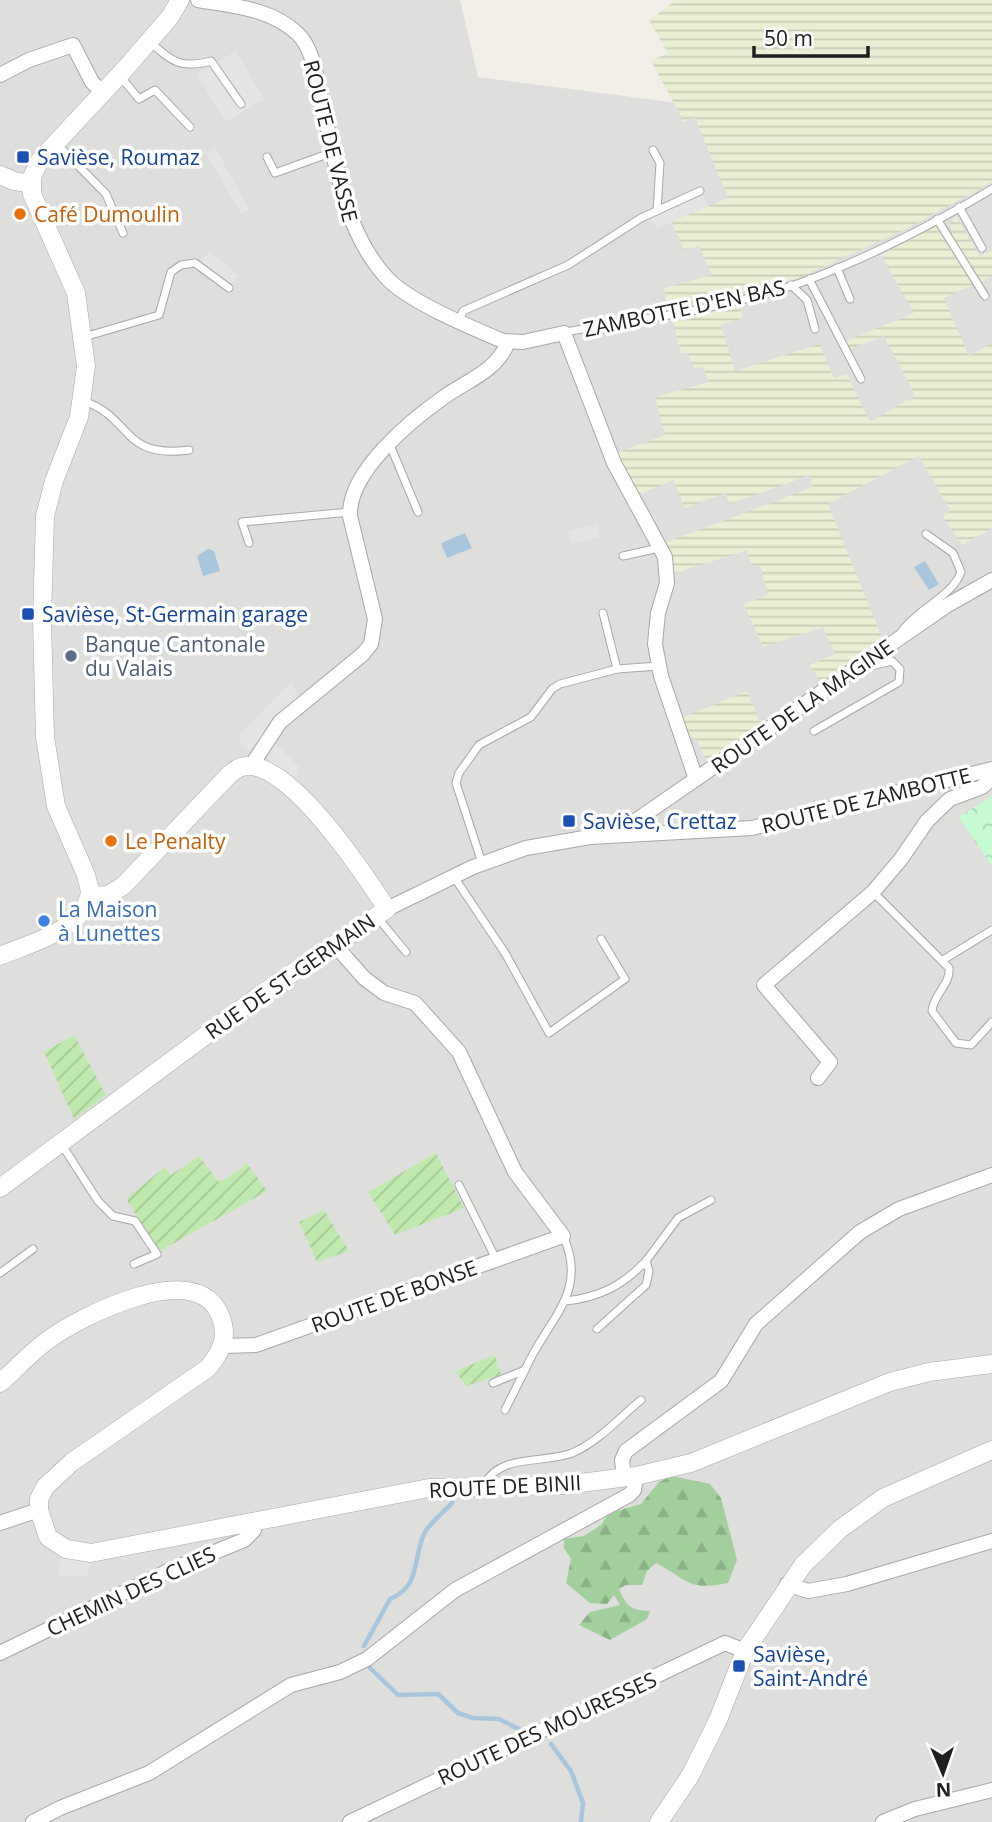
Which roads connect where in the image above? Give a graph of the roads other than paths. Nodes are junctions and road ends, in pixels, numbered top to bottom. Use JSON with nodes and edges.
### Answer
{"nodes":[{"id":1,"x":180,"y":0,"type":"edge"},
{"id":2,"x":198,"y":0,"type":"edge"},
{"id":3,"x":149,"y":41,"type":"junction"},
{"id":4,"x":0,"y":75,"type":"edge"},
{"id":5,"x":119,"y":76,"type":"junction"},
{"id":6,"x":102,"y":92,"type":"junction"},
{"id":7,"x":241,"y":104,"type":"dead end"},
{"id":8,"x":190,"y":127,"type":"dead end"},
{"id":9,"x":56,"y":142,"type":"junction"},
{"id":10,"x":653,"y":150,"type":"dead end"},
{"id":11,"x":333,"y":152,"type":"junction"},
{"id":12,"x":267,"y":158,"type":"dead end"},
{"id":13,"x":0,"y":174,"type":"edge"},
{"id":14,"x":31,"y":184,"type":"junction"},
{"id":15,"x":992,"y":189,"type":"edge"},
{"id":16,"x":700,"y":191,"type":"dead end"},
{"id":17,"x":959,"y":207,"type":"junction"},
{"id":18,"x":657,"y":211,"type":"junction"},
{"id":19,"x":937,"y":219,"type":"junction"},
{"id":20,"x":123,"y":233,"type":"dead end"},
{"id":21,"x":982,"y":248,"type":"dead end"},
{"id":22,"x":837,"y":268,"type":"junction"},
{"id":23,"x":809,"y":279,"type":"junction"},
{"id":24,"x":791,"y":285,"type":"junction"},
{"id":25,"x":229,"y":288,"type":"dead end"},
{"id":26,"x":985,"y":296,"type":"dead end"},
{"id":27,"x":850,"y":299,"type":"dead end"},
{"id":28,"x":459,"y":320,"type":"junction"},
{"id":29,"x":815,"y":329,"type":"dead end"},
{"id":30,"x":564,"y":332,"type":"junction"},
{"id":31,"x":84,"y":337,"type":"junction"},
{"id":32,"x":508,"y":342,"type":"junction"},
{"id":33,"x":861,"y":379,"type":"dead end"},
{"id":34,"x":82,"y":401,"type":"junction"},
{"id":35,"x":390,"y":445,"type":"junction"},
{"id":36,"x":189,"y":450,"type":"dead end"},
{"id":37,"x":350,"y":512,"type":"junction"},
{"id":38,"x":418,"y":512,"type":"dead end"},
{"id":39,"x":926,"y":534,"type":"dead end"},
{"id":40,"x":249,"y":542,"type":"dead end"},
{"id":41,"x":660,"y":547,"type":"junction"},
{"id":42,"x":623,"y":555,"type":"dead end"},
{"id":43,"x":992,"y":580,"type":"edge"},
{"id":44,"x":603,"y":613,"type":"dead end"},
{"id":45,"x":896,"y":641,"type":"junction"},
{"id":46,"x":659,"y":666,"type":"junction"},
{"id":47,"x":860,"y":666,"type":"junction"},
{"id":48,"x":617,"y":669,"type":"junction"},
{"id":49,"x":814,"y":731,"type":"dead end"},
{"id":50,"x":251,"y":766,"type":"junction"},
{"id":51,"x":992,"y":769,"type":"edge"},
{"id":52,"x":992,"y":778,"type":"edge"},
{"id":53,"x":696,"y":779,"type":"junction"},
{"id":54,"x":614,"y":835,"type":"junction"},
{"id":55,"x":482,"y":863,"type":"junction"},
{"id":56,"x":453,"y":876,"type":"junction"},
{"id":57,"x":873,"y":891,"type":"junction"},
{"id":58,"x":90,"y":896,"type":"junction"},
{"id":59,"x":382,"y":913,"type":"junction"},
{"id":60,"x":992,"y":930,"type":"edge"},
{"id":61,"x":601,"y":939,"type":"dead end"},
{"id":62,"x":335,"y":945,"type":"junction"},
{"id":63,"x":406,"y":952,"type":"dead end"},
{"id":64,"x":0,"y":956,"type":"edge"},
{"id":65,"x":943,"y":960,"type":"junction"},
{"id":66,"x":992,"y":1022,"type":"edge"},
{"id":67,"x":818,"y":1078,"type":"dead end"},
{"id":68,"x":60,"y":1142,"type":"junction"},
{"id":69,"x":992,"y":1175,"type":"edge"},
{"id":70,"x":459,"y":1185,"type":"dead end"},
{"id":71,"x":0,"y":1188,"type":"edge"},
{"id":72,"x":711,"y":1200,"type":"dead end"},
{"id":73,"x":563,"y":1236,"type":"junction"},
{"id":74,"x":33,"y":1249,"type":"dead end"},
{"id":75,"x":497,"y":1260,"type":"junction"},
{"id":76,"x":646,"y":1261,"type":"junction"},
{"id":77,"x":134,"y":1264,"type":"dead end"},
{"id":78,"x":0,"y":1273,"type":"edge"},
{"id":79,"x":566,"y":1301,"type":"junction"},
{"id":80,"x":597,"y":1329,"type":"dead end"},
{"id":81,"x":223,"y":1346,"type":"junction"},
{"id":82,"x":992,"y":1364,"type":"edge"},
{"id":83,"x":524,"y":1370,"type":"junction"},
{"id":84,"x":0,"y":1383,"type":"edge"},
{"id":85,"x":493,"y":1383,"type":"dead end"},
{"id":86,"x":641,"y":1400,"type":"dead end"},
{"id":87,"x":505,"y":1410,"type":"dead end"},
{"id":88,"x":992,"y":1450,"type":"edge"},
{"id":89,"x":630,"y":1477,"type":"junction"},
{"id":90,"x":484,"y":1485,"type":"junction"},
{"id":91,"x":39,"y":1505,"type":"junction"},
{"id":92,"x":255,"y":1522,"type":"junction"},
{"id":93,"x":0,"y":1523,"type":"edge"},
{"id":94,"x":992,"y":1541,"type":"edge"},
{"id":95,"x":788,"y":1584,"type":"junction"},
{"id":96,"x":744,"y":1651,"type":"junction"},
{"id":97,"x":0,"y":1653,"type":"edge"},
{"id":98,"x":992,"y":1790,"type":"edge"},
{"id":99,"x":33,"y":1822,"type":"edge"},
{"id":100,"x":351,"y":1822,"type":"edge"},
{"id":101,"x":659,"y":1822,"type":"edge"},
{"id":102,"x":883,"y":1822,"type":"edge"}],
"edges":[{"from":1,"to":3,"type":"street"},
{"from":2,"to":11,"type":"street","name":"ROUTE DE VASSE"},
{"from":3,"to":5,"type":"street"},
{"from":3,"to":7,"type":"lane"},
{"from":4,"to":6,"type":"street"},
{"from":5,"to":6,"type":"street"},
{"from":5,"to":8,"type":"lane"},
{"from":6,"to":9,"type":"street"},
{"from":9,"to":14,"type":"street"},
{"from":9,"to":20,"type":"lane"},
{"from":10,"to":18,"type":"lane"},
{"from":11,"to":12,"type":"lane"},
{"from":11,"to":28,"type":"street","name":"ROUTE DE VASSE"},
{"from":13,"to":14,"type":"street"},
{"from":14,"to":31,"type":"street"},
{"from":15,"to":17,"type":"lane","name":"ZAMBOTTE D'EN BAS"},
{"from":16,"to":18,"type":"lane"},
{"from":17,"to":19,"type":"lane","name":"ZAMBOTTE D'EN BAS"},
{"from":17,"to":21,"type":"lane"},
{"from":18,"to":28,"type":"lane"},
{"from":19,"to":22,"type":"lane","name":"ZAMBOTTE D'EN BAS"},
{"from":19,"to":26,"type":"lane"},
{"from":22,"to":23,"type":"lane","name":"ZAMBOTTE D'EN BAS"},
{"from":22,"to":27,"type":"lane"},
{"from":23,"to":24,"type":"lane","name":"ZAMBOTTE D'EN BAS"},
{"from":23,"to":33,"type":"lane"},
{"from":24,"to":29,"type":"lane"},
{"from":24,"to":30,"type":"lane","name":"ZAMBOTTE D'EN BAS"},
{"from":25,"to":31,"type":"lane"},
{"from":28,"to":32,"type":"street","name":"ROUTE DE VASSE"},
{"from":30,"to":32,"type":"street"},
{"from":30,"to":41,"type":"street"},
{"from":31,"to":34,"type":"street"},
{"from":32,"to":35,"type":"street"},
{"from":34,"to":36,"type":"lane"},
{"from":34,"to":58,"type":"street"},
{"from":35,"to":37,"type":"street"},
{"from":35,"to":38,"type":"lane"},
{"from":37,"to":40,"type":"lane"},
{"from":37,"to":50,"type":"street"},
{"from":39,"to":45,"type":"lane"},
{"from":41,"to":42,"type":"lane"},
{"from":41,"to":46,"type":"street"},
{"from":43,"to":45,"type":"street","name":"ROUTE DE LA MAGINE"},
{"from":44,"to":48,"type":"lane"},
{"from":45,"to":47,"type":"street","name":"ROUTE DE LA MAGINE"},
{"from":46,"to":48,"type":"lane"},
{"from":46,"to":53,"type":"street"},
{"from":47,"to":49,"type":"lane"},
{"from":47,"to":53,"type":"street","name":"ROUTE DE LA MAGINE"},
{"from":48,"to":55,"type":"lane"},
{"from":50,"to":58,"type":"street"},
{"from":50,"to":59,"type":"street"},
{"from":51,"to":54,"type":"street","name":"ROUTE DE ZAMBOTTE"},
{"from":52,"to":57,"type":"street"},
{"from":53,"to":54,"type":"street","name":"ROUTE DE LA MAGINE"},
{"from":54,"to":55,"type":"street","name":"RUE DE ST-GERMAIN"},
{"from":55,"to":56,"type":"street","name":"RUE DE ST-GERMAIN"},
{"from":56,"to":59,"type":"street","name":"RUE DE ST-GERMAIN"},
{"from":56,"to":61,"type":"lane"},
{"from":57,"to":65,"type":"lane"},
{"from":57,"to":67,"type":"street"},
{"from":58,"to":64,"type":"street"},
{"from":59,"to":62,"type":"street","name":"RUE DE ST-GERMAIN"},
{"from":59,"to":63,"type":"lane"},
{"from":60,"to":65,"type":"lane"},
{"from":62,"to":68,"type":"street","name":"RUE DE ST-GERMAIN"},
{"from":62,"to":73,"type":"street"},
{"from":65,"to":66,"type":"lane"},
{"from":68,"to":71,"type":"street","name":"RUE DE ST-GERMAIN"},
{"from":68,"to":77,"type":"lane"},
{"from":69,"to":89,"type":"street"},
{"from":70,"to":75,"type":"lane"},
{"from":72,"to":76,"type":"lane"},
{"from":73,"to":75,"type":"street","name":"ROUTE DE BONSE"},
{"from":73,"to":79,"type":"lane"},
{"from":74,"to":78,"type":"lane"},
{"from":75,"to":81,"type":"street","name":"ROUTE DE BONSE"},
{"from":76,"to":79,"type":"lane"},
{"from":76,"to":80,"type":"lane"},
{"from":79,"to":83,"type":"lane"},
{"from":81,"to":84,"type":"street"},
{"from":81,"to":91,"type":"street"},
{"from":82,"to":89,"type":"street","name":"ROUTE DE BINII"},
{"from":83,"to":85,"type":"lane"},
{"from":83,"to":87,"type":"lane"},
{"from":86,"to":90,"type":"lane"},
{"from":88,"to":95,"type":"street"},
{"from":89,"to":90,"type":"street","name":"ROUTE DE BINII"},
{"from":89,"to":99,"type":"street"},
{"from":90,"to":92,"type":"street","name":"ROUTE DE BINII"},
{"from":91,"to":92,"type":"street","name":"ROUTE DE BINII"},
{"from":91,"to":93,"type":"street"},
{"from":92,"to":97,"type":"street","name":"CHEMIN DES CLIES"},
{"from":94,"to":95,"type":"street"},
{"from":95,"to":96,"type":"street"},
{"from":96,"to":100,"type":"street","name":"ROUTE DES MOURESSES"},
{"from":96,"to":101,"type":"street"},
{"from":98,"to":102,"type":"street"}]}
